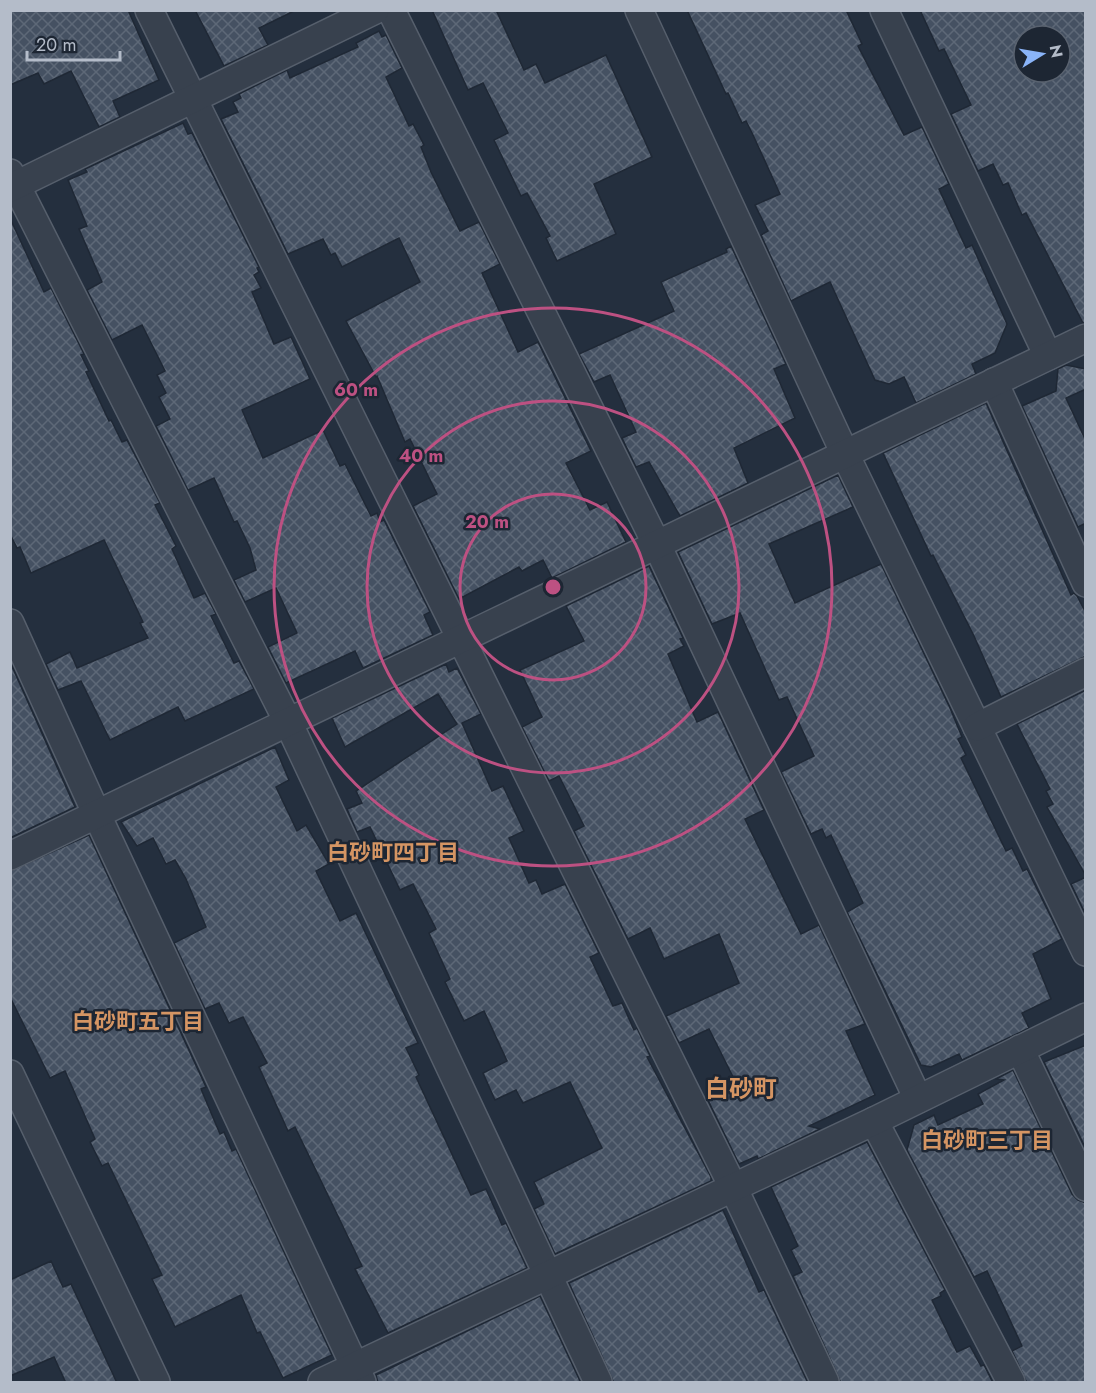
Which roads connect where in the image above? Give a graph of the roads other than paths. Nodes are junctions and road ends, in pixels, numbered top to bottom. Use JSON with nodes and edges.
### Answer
{"nodes":[{"id":1,"x":148,"y":10,"type":"edge"},
{"id":2,"x":375,"y":10,"type":"edge"},
{"id":3,"x":391,"y":10,"type":"edge"},
{"id":4,"x":639,"y":10,"type":"edge"},
{"id":5,"x":884,"y":10,"type":"edge"},
{"id":6,"x":192,"y":99,"type":"junction"},
{"id":7,"x":12,"y":182,"type":"edge"},
{"id":8,"x":1086,"y":338,"type":"edge"},
{"id":9,"x":1048,"y":356,"type":"junction"},
{"id":10,"x":994,"y":382,"type":"junction"},
{"id":11,"x":845,"y":454,"type":"junction"},
{"id":12,"x":657,"y":545,"type":"junction"},
{"id":13,"x":1086,"y":583,"type":"edge"},
{"id":14,"x":10,"y":623,"type":"edge"},
{"id":15,"x":460,"y":640,"type":"junction"},
{"id":16,"x":1086,"y":672,"type":"edge"},
{"id":17,"x":288,"y":722,"type":"junction"},
{"id":18,"x":977,"y":727,"type":"junction"},
{"id":19,"x":97,"y":815,"type":"junction"},
{"id":20,"x":10,"y":856,"type":"edge"},
{"id":21,"x":1086,"y":952,"type":"edge"},
{"id":22,"x":1086,"y":1017,"type":"edge"},
{"id":23,"x":1020,"y":1048,"type":"junction"},
{"id":24,"x":10,"y":1074,"type":"edge"},
{"id":25,"x":918,"y":1099,"type":"junction"},
{"id":26,"x":874,"y":1120,"type":"junction"},
{"id":27,"x":733,"y":1187,"type":"junction"},
{"id":28,"x":1086,"y":1187,"type":"edge"},
{"id":29,"x":550,"y":1275,"type":"junction"},
{"id":30,"x":358,"y":1375,"type":"edge"},
{"id":31,"x":156,"y":1383,"type":"edge"},
{"id":32,"x":322,"y":1383,"type":"edge"},
{"id":33,"x":598,"y":1383,"type":"edge"},
{"id":34,"x":825,"y":1383,"type":"edge"},
{"id":35,"x":1011,"y":1383,"type":"edge"}],
"edges":[{"from":1,"to":6,"type":"street"},
{"from":2,"to":6,"type":"street"},
{"from":3,"to":12,"type":"street"},
{"from":4,"to":11,"type":"street"},
{"from":5,"to":9,"type":"street"},
{"from":6,"to":7,"type":"street"},
{"from":6,"to":15,"type":"street"},
{"from":7,"to":17,"type":"street"},
{"from":8,"to":9,"type":"street"},
{"from":9,"to":10,"type":"street"},
{"from":10,"to":11,"type":"street"},
{"from":10,"to":13,"type":"street"},
{"from":11,"to":12,"type":"street"},
{"from":11,"to":18,"type":"street"},
{"from":12,"to":15,"type":"street"},
{"from":12,"to":25,"type":"street"},
{"from":14,"to":19,"type":"street"},
{"from":15,"to":17,"type":"street"},
{"from":15,"to":27,"type":"street"},
{"from":16,"to":18,"type":"street"},
{"from":17,"to":19,"type":"street"},
{"from":17,"to":29,"type":"street"},
{"from":18,"to":21,"type":"street"},
{"from":19,"to":20,"type":"street"},
{"from":19,"to":30,"type":"street"},
{"from":22,"to":23,"type":"street"},
{"from":23,"to":25,"type":"street"},
{"from":23,"to":28,"type":"street"},
{"from":24,"to":31,"type":"street"},
{"from":25,"to":26,"type":"street"},
{"from":26,"to":27,"type":"street"},
{"from":26,"to":35,"type":"street"},
{"from":27,"to":29,"type":"street"},
{"from":27,"to":34,"type":"street"},
{"from":29,"to":30,"type":"street"},
{"from":29,"to":33,"type":"street"},
{"from":30,"to":32,"type":"street"}]}
